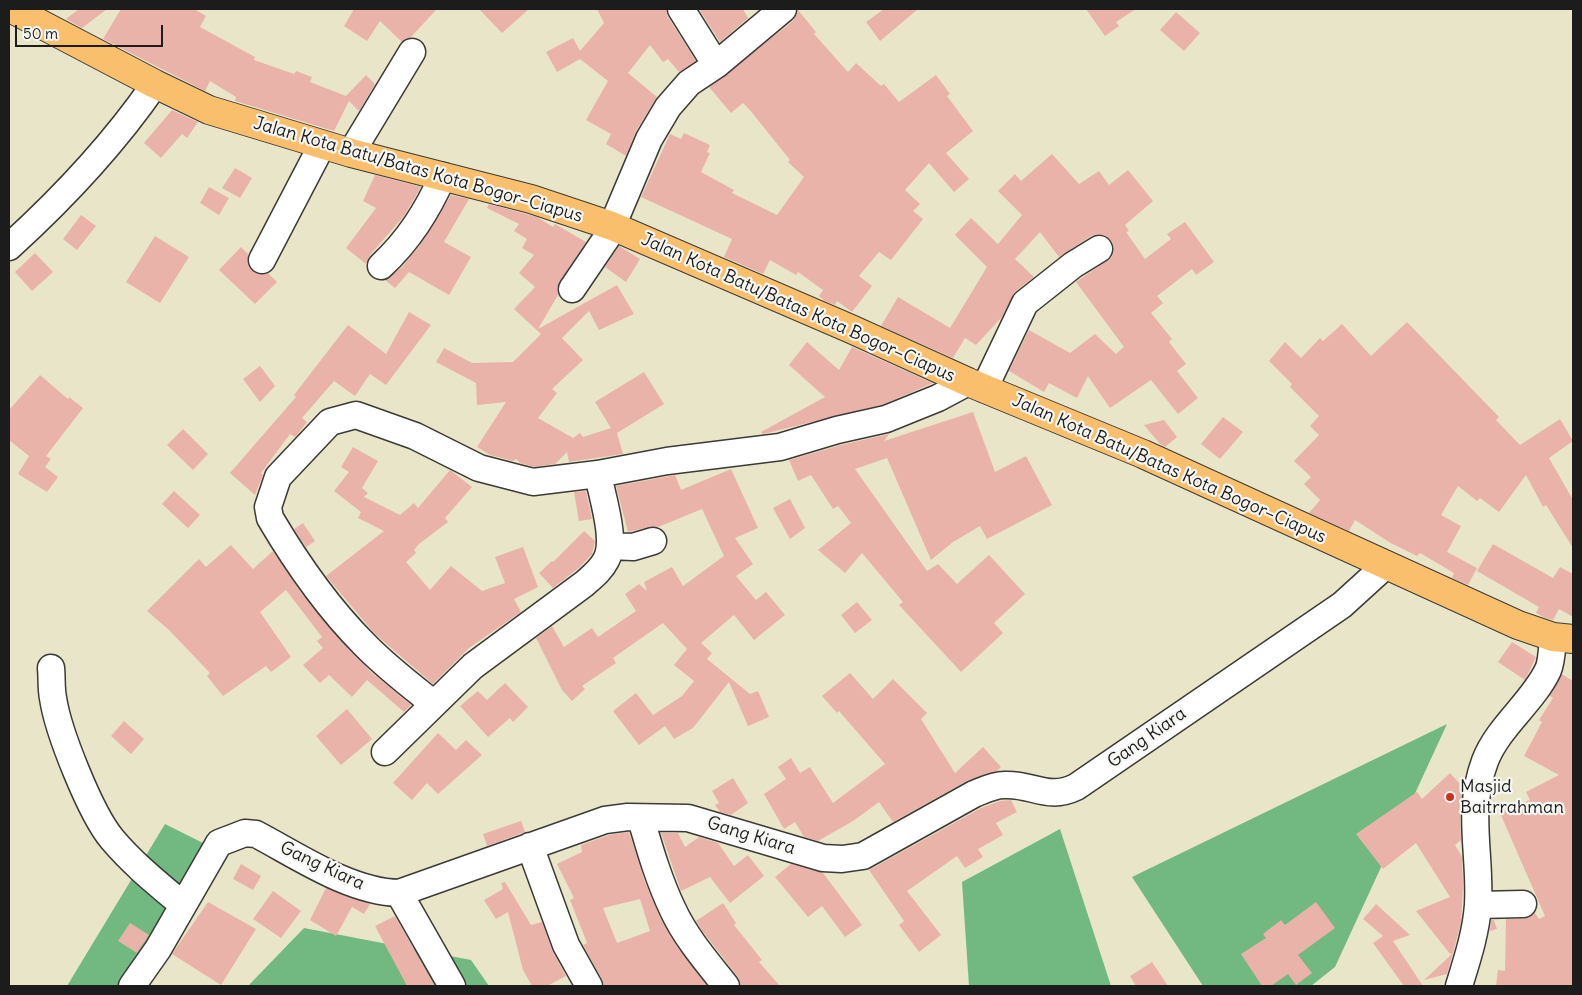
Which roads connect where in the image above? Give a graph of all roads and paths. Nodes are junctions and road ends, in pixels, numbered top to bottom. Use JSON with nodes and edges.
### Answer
{"nodes":[{"id":1,"x":12,"y":9,"type":"edge"},
{"id":2,"x":681,"y":9,"type":"edge"},
{"id":3,"x":783,"y":9,"type":"edge"},
{"id":4,"x":412,"y":52,"type":"dead end"},
{"id":5,"x":716,"y":65,"type":"junction"},
{"id":6,"x":155,"y":84,"type":"junction"},
{"id":7,"x":322,"y":144,"type":"junction"},
{"id":8,"x":351,"y":153,"type":"junction"},
{"id":9,"x":443,"y":176,"type":"junction"},
{"id":10,"x":612,"y":226,"type":"junction"},
{"id":11,"x":9,"y":247,"type":"edge"},
{"id":12,"x":1099,"y":248,"type":"dead end"},
{"id":13,"x":262,"y":260,"type":"dead end"},
{"id":14,"x":381,"y":266,"type":"dead end"},
{"id":15,"x":572,"y":289,"type":"dead end"},
{"id":16,"x":976,"y":386,"type":"junction"},
{"id":17,"x":598,"y":474,"type":"junction"},
{"id":18,"x":653,"y":541,"type":"dead end"},
{"id":19,"x":610,"y":546,"type":"junction"},
{"id":20,"x":1386,"y":565,"type":"junction"},
{"id":21,"x":1563,"y":638,"type":"edge"},
{"id":22,"x":51,"y":668,"type":"dead end"},
{"id":23,"x":434,"y":704,"type":"junction"},
{"id":24,"x":385,"y":752,"type":"dead end"},
{"id":25,"x":641,"y":819,"type":"junction"},
{"id":26,"x":530,"y":846,"type":"junction"},
{"id":27,"x":399,"y":893,"type":"junction"},
{"id":28,"x":183,"y":904,"type":"junction"},
{"id":29,"x":1524,"y":904,"type":"dead end"},
{"id":30,"x":1478,"y":905,"type":"junction"},
{"id":31,"x":132,"y":986,"type":"edge"},
{"id":32,"x":452,"y":986,"type":"edge"},
{"id":33,"x":589,"y":986,"type":"edge"},
{"id":34,"x":726,"y":986,"type":"edge"},
{"id":35,"x":1459,"y":986,"type":"edge"}],
"edges":[{"from":1,"to":6,"type":"main road","name":"Jalan Kota Batu/Batas Kota Bogor–Ciapus"},
{"from":2,"to":5,"type":"street"},
{"from":3,"to":5,"type":"street"},
{"from":4,"to":8,"type":"street"},
{"from":5,"to":10,"type":"street"},
{"from":6,"to":7,"type":"main road","name":"Jalan Kota Batu/Batas Kota Bogor–Ciapus"},
{"from":6,"to":11,"type":"street"},
{"from":7,"to":8,"type":"main road","name":"Jalan Kota Batu/Batas Kota Bogor–Ciapus"},
{"from":7,"to":13,"type":"street"},
{"from":8,"to":9,"type":"main road","name":"Jalan Kota Batu/Batas Kota Bogor–Ciapus"},
{"from":9,"to":10,"type":"main road","name":"Jalan Kota Batu/Batas Kota Bogor–Ciapus"},
{"from":9,"to":14,"type":"street"},
{"from":10,"to":15,"type":"street"},
{"from":10,"to":16,"type":"main road","name":"Jalan Kota Batu/Batas Kota Bogor–Ciapus"},
{"from":12,"to":16,"type":"street"},
{"from":16,"to":17,"type":"street"},
{"from":16,"to":20,"type":"main road","name":"Jalan Kota Batu/Batas Kota Bogor–Ciapus"},
{"from":17,"to":19,"type":"street"},
{"from":17,"to":23,"type":"street"},
{"from":18,"to":19,"type":"street"},
{"from":19,"to":23,"type":"street"},
{"from":20,"to":21,"type":"main road","name":"Jalan Kota Batu/Batas Kota Bogor–Ciapus"},
{"from":20,"to":25,"type":"street","name":"Gang Kiara"},
{"from":21,"to":30,"type":"street"},
{"from":22,"to":28,"type":"street"},
{"from":23,"to":24,"type":"street"},
{"from":25,"to":26,"type":"street","name":"Gang Kiara"},
{"from":25,"to":34,"type":"street"},
{"from":26,"to":27,"type":"street","name":"Gang Kiara"},
{"from":26,"to":33,"type":"street"},
{"from":27,"to":28,"type":"street","name":"Gang Kiara"},
{"from":27,"to":32,"type":"street"},
{"from":28,"to":31,"type":"street","name":"Gang Kiara"},
{"from":29,"to":30,"type":"street"},
{"from":30,"to":35,"type":"street"}]}
